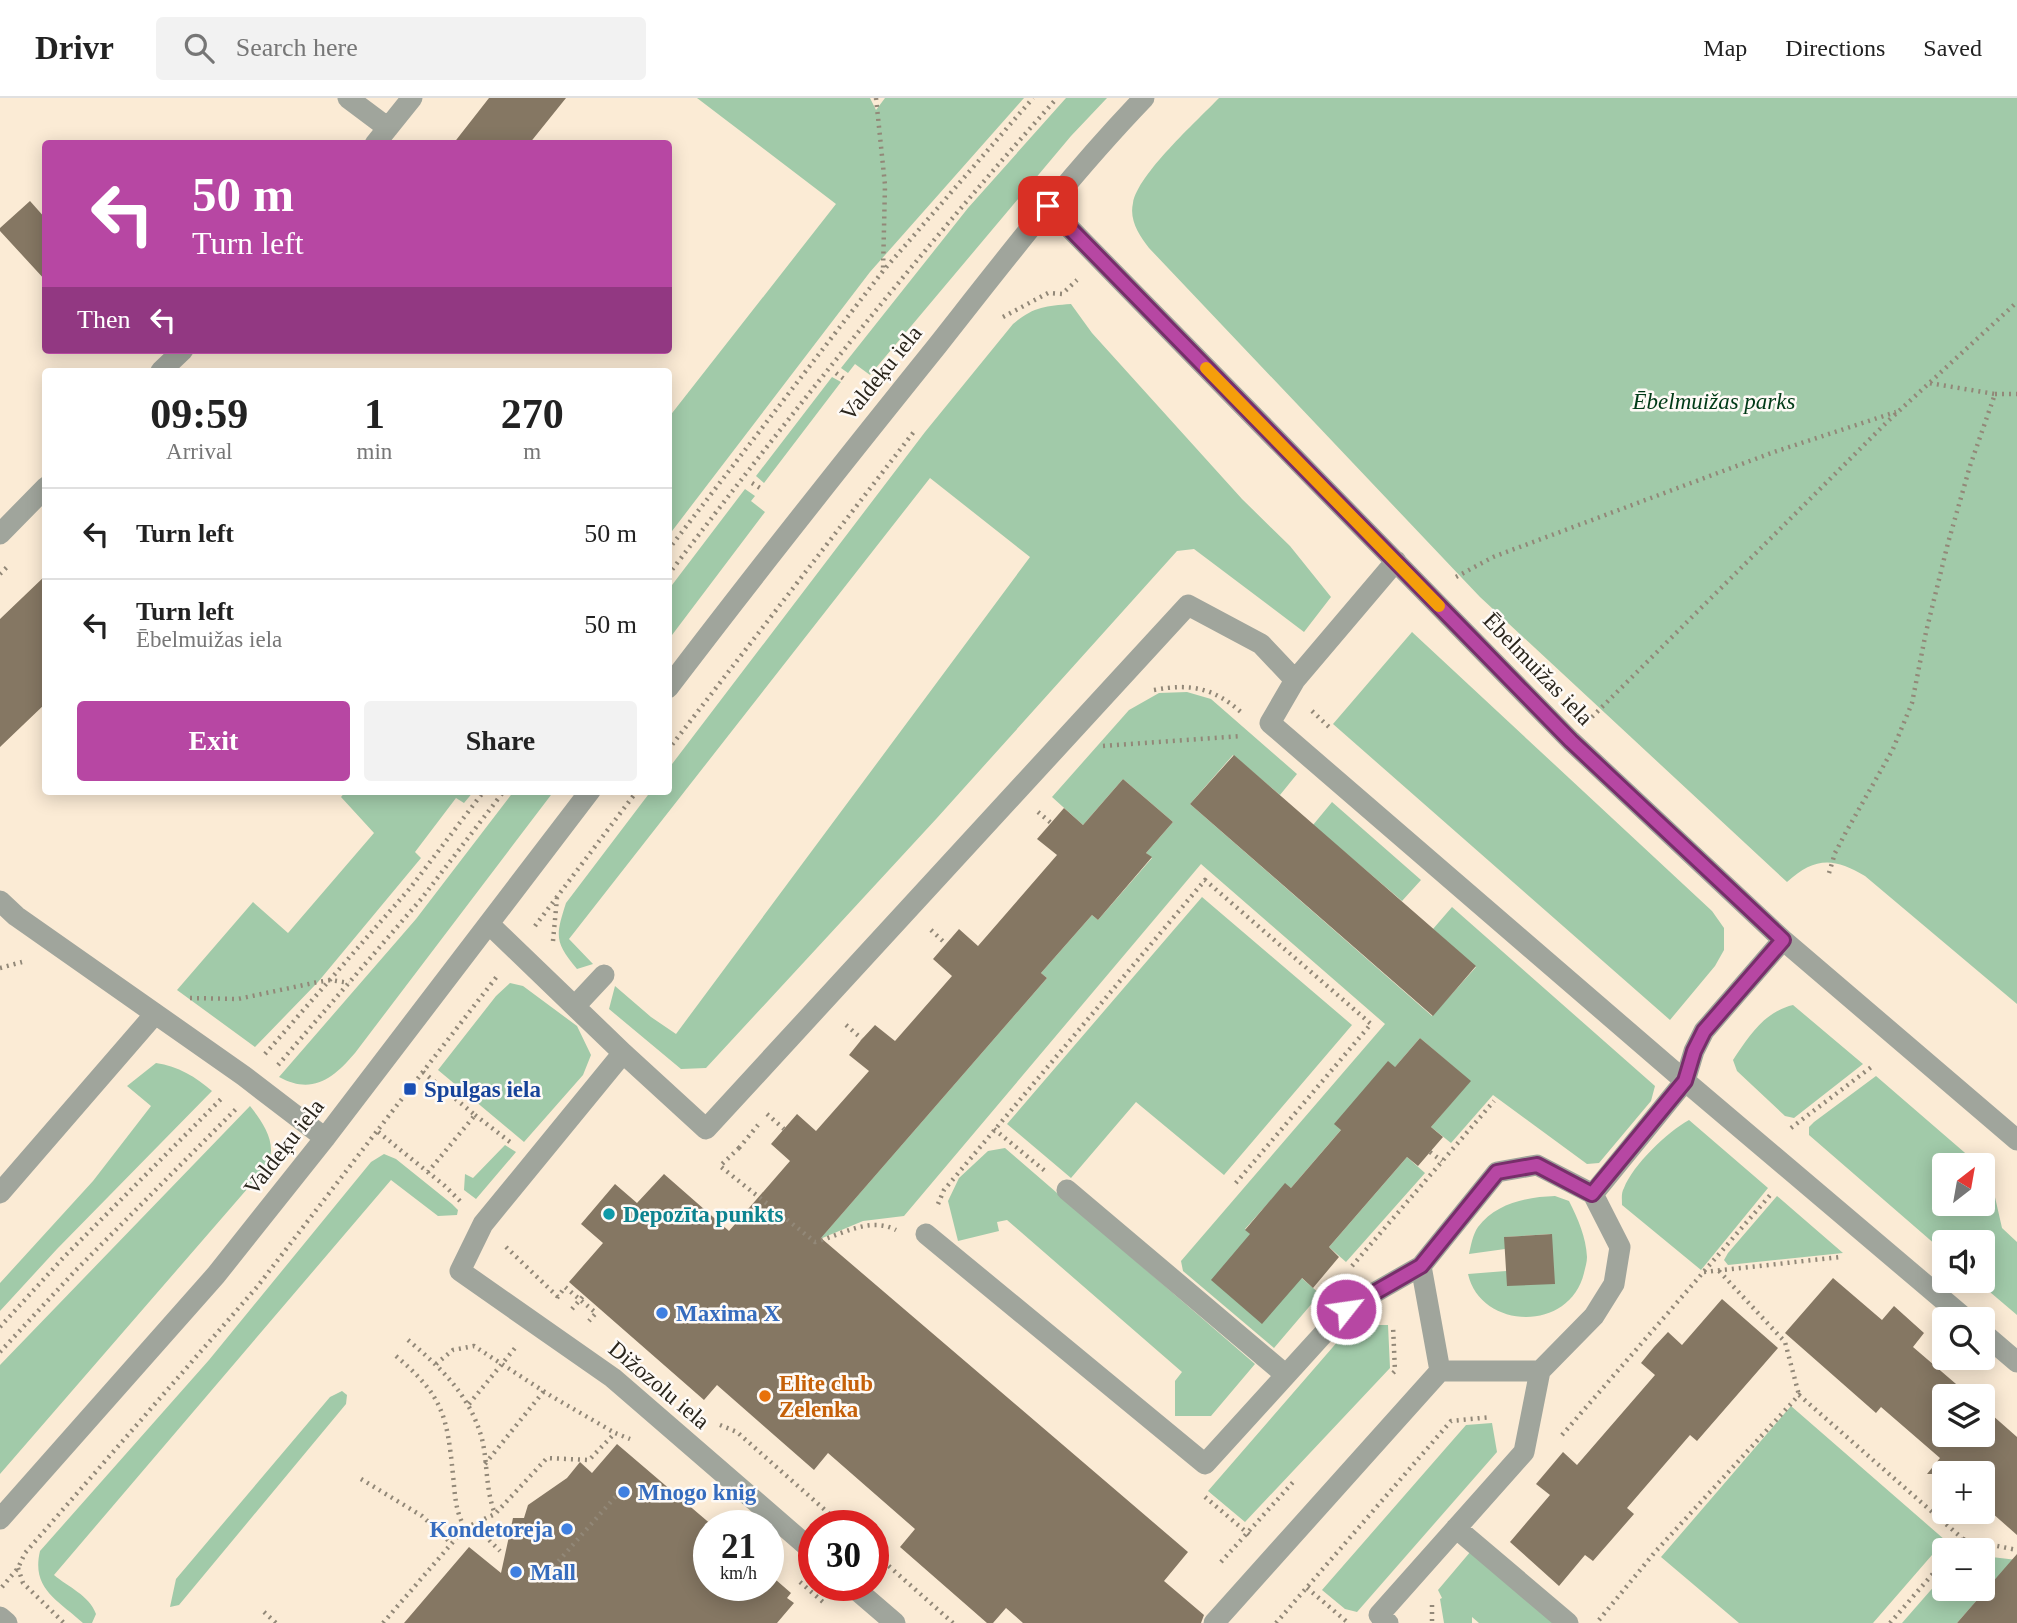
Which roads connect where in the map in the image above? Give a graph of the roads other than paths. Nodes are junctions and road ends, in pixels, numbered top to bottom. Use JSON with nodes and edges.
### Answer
{"nodes":[{"id":1,"x":348,"y":98,"type":"edge"},
{"id":2,"x":412,"y":98,"type":"edge"},
{"id":3,"x":1144,"y":98,"type":"edge"},
{"id":4,"x":381,"y":136,"type":"edge"},
{"id":5,"x":1048,"y":206,"type":"junction"},
{"id":6,"x":179,"y":354,"type":"edge"},
{"id":7,"x":164,"y":368,"type":"edge"},
{"id":8,"x":42,"y":491,"type":"edge"},
{"id":9,"x":0,"y":533,"type":"edge"},
{"id":10,"x":1396,"y":561,"type":"junction"},
{"id":11,"x":1295,"y":680,"type":"junction"},
{"id":12,"x":672,"y":683,"type":"edge"},
{"id":13,"x":587,"y":795,"type":"edge"},
{"id":14,"x":0,"y":901,"type":"edge"},
{"id":15,"x":489,"y":924,"type":"junction"},
{"id":16,"x":1783,"y":940,"type":"junction"},
{"id":17,"x":604,"y":975,"type":"dead end"},
{"id":18,"x":575,"y":1006,"type":"junction"},
{"id":19,"x":155,"y":1014,"type":"junction"},
{"id":20,"x":624,"y":1053,"type":"junction"},
{"id":21,"x":1685,"y":1081,"type":"junction"},
{"id":22,"x":326,"y":1138,"type":"junction"},
{"id":23,"x":2017,"y":1140,"type":"edge"},
{"id":24,"x":1067,"y":1190,"type":"road end"},
{"id":25,"x":0,"y":1193,"type":"edge"},
{"id":26,"x":1592,"y":1194,"type":"junction"},
{"id":27,"x":926,"y":1234,"type":"road end"},
{"id":28,"x":1421,"y":1266,"type":"junction"},
{"id":29,"x":1952,"y":1307,"type":"edge"},
{"id":30,"x":1995,"y":1343,"type":"edge"},
{"id":31,"x":2017,"y":1362,"type":"edge"},
{"id":32,"x":1440,"y":1371,"type":"junction"},
{"id":33,"x":1540,"y":1371,"type":"junction"},
{"id":34,"x":1286,"y":1375,"type":"junction"},
{"id":35,"x":0,"y":1519,"type":"edge"},
{"id":36,"x":1457,"y":1528,"type":"junction"},
{"id":37,"x":798,"y":1538,"type":"edge"},
{"id":38,"x":871,"y":1614,"type":"edge"},
{"id":39,"x":0,"y":1617,"type":"edge"},
{"id":40,"x":7,"y":1623,"type":"edge"},
{"id":41,"x":895,"y":1623,"type":"edge"},
{"id":42,"x":1214,"y":1623,"type":"edge"},
{"id":43,"x":1388,"y":1623,"type":"edge"},
{"id":44,"x":1569,"y":1623,"type":"edge"}],
"edges":[{"from":1,"to":4,"type":"street"},
{"from":2,"to":4,"type":"street"},
{"from":3,"to":5,"type":"street","name":"Valdeķu iela"},
{"from":5,"to":10,"type":"street","name":"Ēbelmuižas iela"},
{"from":5,"to":12,"type":"street","name":"Valdeķu iela"},
{"from":6,"to":7,"type":"street"},
{"from":8,"to":9,"type":"street"},
{"from":10,"to":11,"type":"street"},
{"from":10,"to":16,"type":"street","name":"Ēbelmuižas iela"},
{"from":11,"to":20,"type":"street"},
{"from":11,"to":21,"type":"street"},
{"from":13,"to":15,"type":"street","name":"Valdeķu iela"},
{"from":14,"to":19,"type":"street"},
{"from":15,"to":18,"type":"street"},
{"from":15,"to":22,"type":"street","name":"Valdeķu iela"},
{"from":16,"to":21,"type":"street"},
{"from":16,"to":23,"type":"street","name":"Ēbelmuižas iela"},
{"from":17,"to":18,"type":"street"},
{"from":18,"to":20,"type":"street"},
{"from":19,"to":22,"type":"street"},
{"from":19,"to":25,"type":"street"},
{"from":20,"to":37,"type":"street","name":"Dižozolu iela"},
{"from":21,"to":26,"type":"street"},
{"from":21,"to":29,"type":"street"},
{"from":22,"to":35,"type":"street","name":"Valdeķu iela"},
{"from":24,"to":34,"type":"street"},
{"from":26,"to":28,"type":"street"},
{"from":26,"to":33,"type":"street"},
{"from":27,"to":34,"type":"street"},
{"from":28,"to":32,"type":"street"},
{"from":28,"to":34,"type":"street"},
{"from":30,"to":31,"type":"street"},
{"from":32,"to":33,"type":"street"},
{"from":32,"to":42,"type":"street"},
{"from":33,"to":36,"type":"street"},
{"from":36,"to":43,"type":"street"},
{"from":36,"to":44,"type":"street"},
{"from":38,"to":41,"type":"street"},
{"from":39,"to":40,"type":"street"}]}
